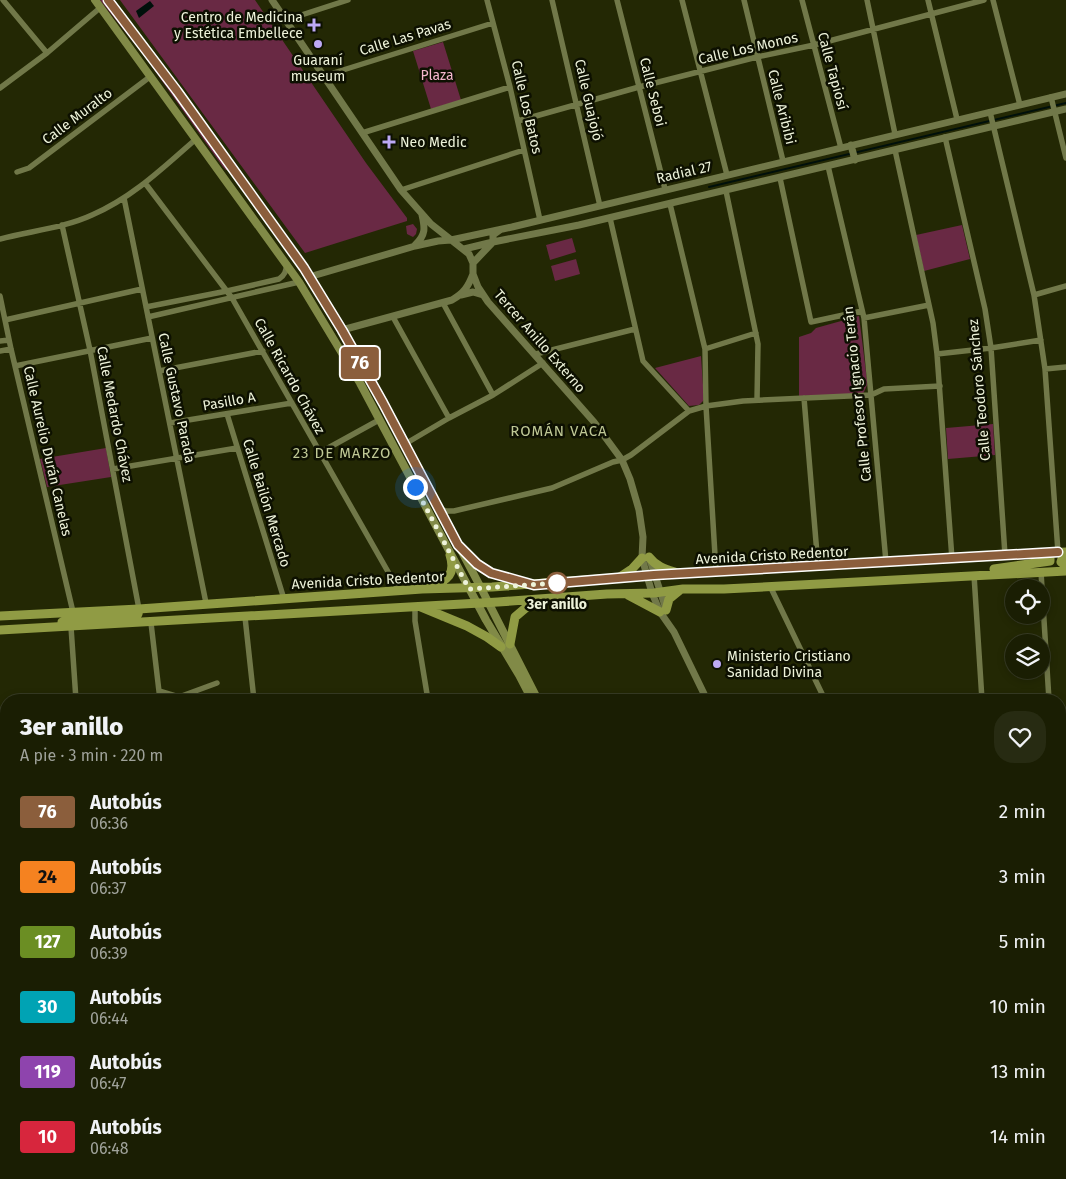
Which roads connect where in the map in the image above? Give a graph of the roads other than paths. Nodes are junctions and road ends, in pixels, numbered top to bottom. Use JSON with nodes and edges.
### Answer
{"nodes":[{"id":1,"x":3,"y":0,"type":"edge"},
{"id":2,"x":95,"y":0,"type":"edge"},
{"id":3,"x":108,"y":0,"type":"edge"},
{"id":4,"x":272,"y":0,"type":"edge"},
{"id":5,"x":348,"y":0,"type":"edge"},
{"id":6,"x":488,"y":0,"type":"edge"},
{"id":7,"x":552,"y":0,"type":"edge"},
{"id":8,"x":617,"y":0,"type":"edge"},
{"id":9,"x":682,"y":0,"type":"edge"},
{"id":10,"x":744,"y":0,"type":"edge"},
{"id":11,"x":802,"y":0,"type":"edge"},
{"id":12,"x":867,"y":0,"type":"edge"},
{"id":13,"x":928,"y":0,"type":"edge"},
{"id":14,"x":984,"y":0,"type":"edge"},
{"id":15,"x":993,"y":0,"type":"edge"},
{"id":16,"x":101,"y":7,"type":"junction"},
{"id":17,"x":931,"y":15,"type":"junction"},
{"id":18,"x":286,"y":20,"type":"junction"},
{"id":19,"x":493,"y":23,"type":"junction"},
{"id":20,"x":874,"y":30,"type":"junction"},
{"id":21,"x":814,"y":45,"type":"junction"},
{"id":22,"x":47,"y":53,"type":"junction"},
{"id":23,"x":757,"y":57,"type":"junction"},
{"id":24,"x":700,"y":72,"type":"junction"},
{"id":25,"x":151,"y":76,"type":"junction"},
{"id":26,"x":324,"y":76,"type":"junction"},
{"id":27,"x":510,"y":87,"type":"junction"},
{"id":28,"x":0,"y":88,"type":"edge"},
{"id":29,"x":639,"y":88,"type":"junction"},
{"id":30,"x":1066,"y":94,"type":"edge"},
{"id":31,"x":1052,"y":99,"type":"junction"},
{"id":32,"x":1020,"y":105,"type":"junction"},
{"id":33,"x":577,"y":106,"type":"junction"},
{"id":34,"x":1066,"y":109,"type":"edge"},
{"id":35,"x":1054,"y":110,"type":"junction"},
{"id":36,"x":990,"y":113,"type":"junction"},
{"id":37,"x":957,"y":119,"type":"junction"},
{"id":38,"x":518,"y":121,"type":"junction"},
{"id":39,"x":993,"y":123,"type":"junction"},
{"id":40,"x":362,"y":133,"type":"junction"},
{"id":41,"x":895,"y":134,"type":"junction"},
{"id":42,"x":945,"y":137,"type":"junction"},
{"id":43,"x":196,"y":138,"type":"junction"},
{"id":44,"x":852,"y":146,"type":"junction"},
{"id":45,"x":840,"y":148,"type":"junction"},
{"id":46,"x":524,"y":150,"type":"junction"},
{"id":47,"x":895,"y":150,"type":"junction"},
{"id":48,"x":855,"y":158,"type":"junction"},
{"id":49,"x":1066,"y":158,"type":"edge"},
{"id":50,"x":783,"y":161,"type":"junction"},
{"id":51,"x":828,"y":166,"type":"junction"},
{"id":52,"x":234,"y":171,"type":"junction"},
{"id":53,"x":16,"y":172,"type":"dead end"},
{"id":54,"x":726,"y":175,"type":"junction"},
{"id":55,"x":225,"y":178,"type":"junction"},
{"id":56,"x":780,"y":178,"type":"junction"},
{"id":57,"x":146,"y":183,"type":"junction"},
{"id":58,"x":666,"y":189,"type":"junction"},
{"id":59,"x":401,"y":190,"type":"junction"},
{"id":60,"x":726,"y":191,"type":"junction"},
{"id":61,"x":124,"y":198,"type":"junction"},
{"id":62,"x":670,"y":204,"type":"junction"},
{"id":63,"x":600,"y":206,"type":"junction"},
{"id":64,"x":585,"y":209,"type":"junction"},
{"id":65,"x":422,"y":215,"type":"junction"},
{"id":66,"x":607,"y":218,"type":"junction"},
{"id":67,"x":540,"y":220,"type":"junction"},
{"id":68,"x":62,"y":224,"type":"junction"},
{"id":69,"x":586,"y":224,"type":"junction"},
{"id":70,"x":504,"y":228,"type":"junction"},
{"id":71,"x":0,"y":239,"type":"edge"},
{"id":72,"x":451,"y":240,"type":"junction"},
{"id":73,"x":493,"y":242,"type":"junction"},
{"id":74,"x":414,"y":246,"type":"junction"},
{"id":75,"x":464,"y":249,"type":"junction"},
{"id":76,"x":473,"y":263,"type":"junction"},
{"id":77,"x":287,"y":264,"type":"junction"},
{"id":78,"x":473,"y":274,"type":"junction"},
{"id":79,"x":309,"y":277,"type":"junction"},
{"id":80,"x":299,"y":282,"type":"junction"},
{"id":81,"x":1066,"y":286,"type":"edge"},
{"id":82,"x":142,"y":289,"type":"junction"},
{"id":83,"x":227,"y":291,"type":"junction"},
{"id":84,"x":460,"y":295,"type":"junction"},
{"id":85,"x":483,"y":295,"type":"junction"},
{"id":86,"x":1034,"y":295,"type":"junction"},
{"id":87,"x":0,"y":296,"type":"edge"},
{"id":88,"x":232,"y":298,"type":"junction"},
{"id":89,"x":80,"y":303,"type":"junction"},
{"id":90,"x":443,"y":303,"type":"junction"},
{"id":91,"x":929,"y":305,"type":"junction"},
{"id":92,"x":146,"y":307,"type":"junction"},
{"id":93,"x":863,"y":314,"type":"junction"},
{"id":94,"x":148,"y":317,"type":"junction"},
{"id":95,"x":394,"y":317,"type":"junction"},
{"id":96,"x":5,"y":320,"type":"junction"},
{"id":97,"x":634,"y":329,"type":"junction"},
{"id":98,"x":342,"y":330,"type":"junction"},
{"id":99,"x":756,"y":333,"type":"junction"},
{"id":100,"x":152,"y":338,"type":"junction"},
{"id":101,"x":9,"y":340,"type":"junction"},
{"id":102,"x":1041,"y":340,"type":"junction"},
{"id":103,"x":0,"y":342,"type":"edge"},
{"id":104,"x":991,"y":348,"type":"junction"},
{"id":105,"x":11,"y":349,"type":"junction"},
{"id":106,"x":705,"y":349,"type":"junction"},
{"id":107,"x":90,"y":350,"type":"junction"},
{"id":108,"x":0,"y":351,"type":"edge"},
{"id":109,"x":263,"y":351,"type":"junction"},
{"id":110,"x":355,"y":354,"type":"junction"},
{"id":111,"x":536,"y":354,"type":"junction"},
{"id":112,"x":937,"y":354,"type":"junction"},
{"id":113,"x":346,"y":360,"type":"junction"},
{"id":114,"x":543,"y":363,"type":"junction"},
{"id":115,"x":15,"y":366,"type":"junction"},
{"id":116,"x":1066,"y":367,"type":"edge"},
{"id":117,"x":1045,"y":369,"type":"junction"},
{"id":118,"x":159,"y":371,"type":"junction"},
{"id":119,"x":940,"y":386,"type":"junction"},
{"id":120,"x":493,"y":395,"type":"junction"},
{"id":121,"x":871,"y":395,"type":"junction"},
{"id":122,"x":804,"y":398,"type":"junction"},
{"id":123,"x":757,"y":400,"type":"junction"},
{"id":124,"x":292,"y":403,"type":"junction"},
{"id":125,"x":706,"y":406,"type":"junction"},
{"id":126,"x":689,"y":411,"type":"junction"},
{"id":127,"x":227,"y":414,"type":"junction"},
{"id":128,"x":449,"y":418,"type":"junction"},
{"id":129,"x":379,"y":420,"type":"junction"},
{"id":130,"x":170,"y":424,"type":"junction"},
{"id":131,"x":405,"y":444,"type":"junction"},
{"id":132,"x":237,"y":448,"type":"junction"},
{"id":133,"x":319,"y":453,"type":"junction"},
{"id":134,"x":177,"y":458,"type":"junction"},
{"id":135,"x":622,"y":460,"type":"junction"},
{"id":136,"x":113,"y":469,"type":"junction"},
{"id":137,"x":439,"y":509,"type":"junction"},
{"id":138,"x":454,"y":511,"type":"junction"},
{"id":139,"x":446,"y":524,"type":"junction"},
{"id":140,"x":458,"y":545,"type":"junction"},
{"id":141,"x":1036,"y":553,"type":"junction"},
{"id":142,"x":1063,"y":554,"type":"edge"},
{"id":143,"x":450,"y":555,"type":"junction"},
{"id":144,"x":1004,"y":555,"type":"junction"},
{"id":145,"x":646,"y":558,"type":"junction"},
{"id":146,"x":952,"y":559,"type":"junction"},
{"id":147,"x":886,"y":562,"type":"junction"},
{"id":148,"x":818,"y":566,"type":"junction"},
{"id":149,"x":1066,"y":566,"type":"edge"},
{"id":150,"x":1066,"y":571,"type":"edge"},
{"id":151,"x":716,"y":572,"type":"junction"},
{"id":152,"x":1041,"y":572,"type":"junction"},
{"id":153,"x":680,"y":573,"type":"junction"},
{"id":154,"x":650,"y":575,"type":"junction"},
{"id":155,"x":978,"y":575,"type":"junction"},
{"id":156,"x":622,"y":578,"type":"junction"},
{"id":157,"x":534,"y":585,"type":"junction"},
{"id":158,"x":770,"y":586,"type":"junction"},
{"id":159,"x":481,"y":588,"type":"junction"},
{"id":160,"x":469,"y":589,"type":"junction"},
{"id":161,"x":683,"y":589,"type":"junction"},
{"id":162,"x":422,"y":590,"type":"junction"},
{"id":163,"x":399,"y":591,"type":"junction"},
{"id":164,"x":656,"y":592,"type":"junction"},
{"id":165,"x":629,"y":594,"type":"junction"},
{"id":166,"x":284,"y":599,"type":"junction"},
{"id":167,"x":535,"y":600,"type":"junction"},
{"id":168,"x":206,"y":603,"type":"junction"},
{"id":169,"x":477,"y":603,"type":"junction"},
{"id":170,"x":488,"y":603,"type":"junction"},
{"id":171,"x":417,"y":606,"type":"junction"},
{"id":172,"x":403,"y":607,"type":"junction"},
{"id":173,"x":139,"y":609,"type":"junction"},
{"id":174,"x":663,"y":611,"type":"junction"},
{"id":175,"x":72,"y":612,"type":"junction"},
{"id":176,"x":0,"y":616,"type":"edge"},
{"id":177,"x":245,"y":617,"type":"junction"},
{"id":178,"x":415,"y":621,"type":"junction"},
{"id":179,"x":155,"y":622,"type":"junction"},
{"id":180,"x":71,"y":627,"type":"junction"},
{"id":181,"x":25,"y":629,"type":"junction"},
{"id":182,"x":0,"y":630,"type":"edge"},
{"id":183,"x":506,"y":646,"type":"junction"},
{"id":184,"x":217,"y":684,"type":"dead end"},
{"id":185,"x":159,"y":691,"type":"junction"},
{"id":186,"x":76,"y":694,"type":"edge"},
{"id":187,"x":159,"y":694,"type":"edge"},
{"id":188,"x":169,"y":694,"type":"edge"},
{"id":189,"x":188,"y":694,"type":"edge"},
{"id":190,"x":253,"y":694,"type":"edge"},
{"id":191,"x":427,"y":694,"type":"edge"},
{"id":192,"x":529,"y":694,"type":"edge"},
{"id":193,"x":534,"y":694,"type":"edge"},
{"id":194,"x":704,"y":694,"type":"edge"},
{"id":195,"x":822,"y":694,"type":"edge"},
{"id":196,"x":982,"y":694,"type":"edge"},
{"id":197,"x":1049,"y":694,"type":"edge"}],
"edges":[{"from":1,"to":22,"type":"street"},
{"from":2,"to":16,"type":"main road"},
{"from":3,"to":52,"type":"main road"},
{"from":4,"to":18,"type":"street"},
{"from":5,"to":18,"type":"street"},
{"from":6,"to":19,"type":"street","name":"Calle Los Batos"},
{"from":7,"to":33,"type":"street","name":"Calle Guajojó"},
{"from":8,"to":29,"type":"street","name":"Calle Seboi"},
{"from":9,"to":24,"type":"street"},
{"from":10,"to":23,"type":"street","name":"Calle Aribibi"},
{"from":11,"to":21,"type":"street","name":"Calle Tapiosí"},
{"from":12,"to":20,"type":"street"},
{"from":13,"to":17,"type":"street"},
{"from":14,"to":17,"type":"street","name":"Calle Los Monos"},
{"from":15,"to":32,"type":"street"},
{"from":16,"to":22,"type":"street"},
{"from":16,"to":25,"type":"main road"},
{"from":17,"to":20,"type":"street","name":"Calle Los Monos"},
{"from":17,"to":37,"type":"street"},
{"from":18,"to":26,"type":"street"},
{"from":19,"to":26,"type":"street","name":"Calle Las Pavas"},
{"from":19,"to":27,"type":"street","name":"Calle Los Batos"},
{"from":20,"to":21,"type":"street","name":"Calle Los Monos"},
{"from":20,"to":41,"type":"street"},
{"from":21,"to":23,"type":"street","name":"Calle Los Monos"},
{"from":21,"to":45,"type":"street","name":"Calle Tapiosí"},
{"from":22,"to":28,"type":"street"},
{"from":23,"to":24,"type":"street","name":"Calle Los Monos"},
{"from":23,"to":50,"type":"street","name":"Calle Aribibi"},
{"from":24,"to":29,"type":"street","name":"Calle Los Monos"},
{"from":24,"to":54,"type":"street"},
{"from":25,"to":43,"type":"main road"},
{"from":25,"to":53,"type":"street","name":"Calle Muralto"},
{"from":26,"to":40,"type":"street"},
{"from":27,"to":38,"type":"street","name":"Calle Los Batos"},
{"from":27,"to":40,"type":"street"},
{"from":29,"to":33,"type":"street","name":"Calle Los Monos"},
{"from":29,"to":58,"type":"street","name":"Calle Seboi"},
{"from":30,"to":31,"type":"street","name":"Radial 27"},
{"from":31,"to":32,"type":"street","name":"Radial 27"},
{"from":31,"to":35,"type":"street"},
{"from":32,"to":36,"type":"street","name":"Radial 27"},
{"from":33,"to":38,"type":"street","name":"Calle Los Monos"},
{"from":33,"to":63,"type":"street","name":"Calle Guajojó"},
{"from":34,"to":35,"type":"street","name":"Radial 27"},
{"from":35,"to":39,"type":"street","name":"Radial 27"},
{"from":35,"to":49,"type":"street"},
{"from":36,"to":37,"type":"street","name":"Radial 27"},
{"from":36,"to":39,"type":"street"},
{"from":37,"to":41,"type":"street","name":"Radial 27"},
{"from":38,"to":46,"type":"street","name":"Calle Los Batos"},
{"from":39,"to":42,"type":"street","name":"Radial 27"},
{"from":39,"to":86,"type":"street"},
{"from":40,"to":59,"type":"street"},
{"from":41,"to":44,"type":"street","name":"Radial 27"},
{"from":42,"to":47,"type":"street","name":"Radial 27"},
{"from":42,"to":104,"type":"street","name":"Calle Teodoro Sánchez"},
{"from":43,"to":55,"type":"main road"},
{"from":43,"to":57,"type":"street"},
{"from":44,"to":45,"type":"street","name":"Radial 27"},
{"from":44,"to":48,"type":"street"},
{"from":45,"to":50,"type":"street","name":"Radial 27"},
{"from":46,"to":59,"type":"street"},
{"from":46,"to":67,"type":"street","name":"Calle Los Batos"},
{"from":47,"to":48,"type":"street","name":"Radial 27"},
{"from":47,"to":91,"type":"street"},
{"from":48,"to":51,"type":"street","name":"Radial 27"},
{"from":50,"to":54,"type":"street","name":"Radial 27"},
{"from":51,"to":56,"type":"street","name":"Radial 27"},
{"from":51,"to":93,"type":"street","name":"Calle Profesor Ignacio Terán"},
{"from":52,"to":55,"type":"main road"},
{"from":52,"to":79,"type":"main road"},
{"from":54,"to":58,"type":"street","name":"Radial 27"},
{"from":55,"to":77,"type":"main road"},
{"from":56,"to":60,"type":"street","name":"Radial 27"},
{"from":56,"to":93,"type":"street"},
{"from":57,"to":61,"type":"street"},
{"from":57,"to":83,"type":"street","name":"Calle Ricardo Chávez"},
{"from":58,"to":63,"type":"street","name":"Radial 27"},
{"from":59,"to":65,"type":"street"},
{"from":60,"to":62,"type":"street","name":"Radial 27"},
{"from":60,"to":99,"type":"street"},
{"from":61,"to":68,"type":"street"},
{"from":61,"to":82,"type":"street","name":"Calle Gustavo Parada"},
{"from":62,"to":66,"type":"street","name":"Radial 27"},
{"from":62,"to":106,"type":"street"},
{"from":63,"to":64,"type":"street","name":"Radial 27"},
{"from":63,"to":66,"type":"street"},
{"from":64,"to":67,"type":"street","name":"Radial 27"},
{"from":64,"to":69,"type":"street"},
{"from":65,"to":72,"type":"street"},
{"from":65,"to":74,"type":"street"},
{"from":66,"to":69,"type":"street","name":"Radial 27"},
{"from":66,"to":97,"type":"street"},
{"from":67,"to":70,"type":"street","name":"Radial 27"},
{"from":68,"to":71,"type":"street"},
{"from":68,"to":89,"type":"street","name":"Calle Medardo Chávez"},
{"from":69,"to":73,"type":"street","name":"Radial 27"},
{"from":70,"to":72,"type":"street","name":"Radial 27"},
{"from":70,"to":73,"type":"street"},
{"from":72,"to":74,"type":"street","name":"Radial 27"},
{"from":72,"to":75,"type":"street"},
{"from":73,"to":75,"type":"street","name":"Radial 27"},
{"from":73,"to":76,"type":"street"},
{"from":74,"to":79,"type":"street","name":"Radial 27"},
{"from":75,"to":76,"type":"street"},
{"from":76,"to":78,"type":"street","name":"Tercer Anillo Externo"},
{"from":77,"to":80,"type":"main road"},
{"from":77,"to":83,"type":"street"},
{"from":78,"to":84,"type":"street"},
{"from":78,"to":85,"type":"street","name":"Tercer Anillo Externo"},
{"from":79,"to":98,"type":"main road"},
{"from":80,"to":88,"type":"street"},
{"from":80,"to":113,"type":"main road"},
{"from":81,"to":86,"type":"street"},
{"from":82,"to":89,"type":"street"},
{"from":82,"to":92,"type":"street","name":"Calle Gustavo Parada"},
{"from":83,"to":88,"type":"street","name":"Calle Ricardo Chávez"},
{"from":83,"to":92,"type":"street"},
{"from":84,"to":85,"type":"street"},
{"from":84,"to":90,"type":"street"},
{"from":85,"to":111,"type":"street","name":"Tercer Anillo Externo"},
{"from":86,"to":102,"type":"street"},
{"from":87,"to":96,"type":"street","name":"Calle Aurelio Durán Canelas"},
{"from":88,"to":94,"type":"street"},
{"from":88,"to":109,"type":"street","name":"Calle Ricardo Chávez"},
{"from":89,"to":96,"type":"street"},
{"from":89,"to":107,"type":"street","name":"Calle Medardo Chávez"},
{"from":90,"to":95,"type":"street"},
{"from":90,"to":120,"type":"street"},
{"from":91,"to":93,"type":"street"},
{"from":91,"to":112,"type":"street"},
{"from":92,"to":94,"type":"street","name":"Calle Gustavo Parada"},
{"from":93,"to":121,"type":"street","name":"Calle Profesor Ignacio Terán"},
{"from":94,"to":100,"type":"street","name":"Calle Gustavo Parada"},
{"from":95,"to":98,"type":"street"},
{"from":95,"to":128,"type":"street"},
{"from":96,"to":101,"type":"street","name":"Calle Aurelio Durán Canelas"},
{"from":97,"to":111,"type":"street"},
{"from":97,"to":126,"type":"street"},
{"from":98,"to":110,"type":"main road"},
{"from":99,"to":106,"type":"street"},
{"from":99,"to":123,"type":"street"},
{"from":100,"to":107,"type":"street"},
{"from":100,"to":118,"type":"street","name":"Calle Gustavo Parada"},
{"from":101,"to":103,"type":"street"},
{"from":101,"to":105,"type":"street","name":"Calle Aurelio Durán Canelas"},
{"from":102,"to":104,"type":"street"},
{"from":102,"to":117,"type":"street"},
{"from":104,"to":112,"type":"street"},
{"from":104,"to":144,"type":"street","name":"Calle Teodoro Sánchez"},
{"from":105,"to":108,"type":"street"},
{"from":105,"to":115,"type":"street","name":"Calle Aurelio Durán Canelas"},
{"from":106,"to":125,"type":"street"},
{"from":107,"to":115,"type":"street"},
{"from":107,"to":136,"type":"street","name":"Calle Medardo Chávez"},
{"from":109,"to":118,"type":"street"},
{"from":109,"to":124,"type":"street","name":"Calle Ricardo Chávez"},
{"from":110,"to":113,"type":"main road"},
{"from":110,"to":131,"type":"main road"},
{"from":111,"to":114,"type":"street","name":"Tercer Anillo Externo"},
{"from":112,"to":119,"type":"street"},
{"from":113,"to":129,"type":"main road"},
{"from":114,"to":120,"type":"street"},
{"from":114,"to":135,"type":"street","name":"Tercer Anillo Externo"},
{"from":115,"to":175,"type":"street","name":"Calle Aurelio Durán Canelas"},
{"from":116,"to":117,"type":"street"},
{"from":117,"to":142,"type":"street"},
{"from":118,"to":130,"type":"street","name":"Calle Gustavo Parada"},
{"from":119,"to":121,"type":"street"},
{"from":119,"to":146,"type":"street"},
{"from":120,"to":128,"type":"street"},
{"from":121,"to":122,"type":"street"},
{"from":121,"to":147,"type":"street","name":"Calle Profesor Ignacio Terán"},
{"from":122,"to":123,"type":"street"},
{"from":122,"to":148,"type":"street"},
{"from":123,"to":125,"type":"street"},
{"from":124,"to":127,"type":"street","name":"Pasillo A"},
{"from":124,"to":133,"type":"street","name":"Calle Ricardo Chávez"},
{"from":125,"to":126,"type":"street"},
{"from":125,"to":151,"type":"street"},
{"from":126,"to":135,"type":"street"},
{"from":127,"to":130,"type":"street","name":"Pasillo A"},
{"from":127,"to":132,"type":"street","name":"Calle Bailón Mercado"},
{"from":128,"to":131,"type":"street"},
{"from":129,"to":133,"type":"street"},
{"from":129,"to":143,"type":"main road"},
{"from":130,"to":134,"type":"street","name":"Calle Gustavo Parada"},
{"from":131,"to":137,"type":"main road"},
{"from":132,"to":134,"type":"street"},
{"from":132,"to":166,"type":"street","name":"Calle Bailón Mercado"},
{"from":133,"to":163,"type":"street","name":"Calle Ricardo Chávez"},
{"from":134,"to":136,"type":"street"},
{"from":134,"to":168,"type":"street","name":"Calle Gustavo Parada"},
{"from":135,"to":138,"type":"street"},
{"from":135,"to":145,"type":"street","name":"Tercer Anillo Externo"},
{"from":136,"to":173,"type":"street","name":"Calle Medardo Chávez"},
{"from":137,"to":138,"type":"street"},
{"from":137,"to":139,"type":"main road"},
{"from":138,"to":139,"type":"street"},
{"from":139,"to":140,"type":"main road"},
{"from":140,"to":157,"type":"main road"},
{"from":140,"to":159,"type":"main road"},
{"from":141,"to":142,"type":"main road","name":"Avenida Cristo Redentor"},
{"from":141,"to":144,"type":"main road","name":"Avenida Cristo Redentor"},
{"from":141,"to":155,"type":"main road"},
{"from":142,"to":149,"type":"main road"},
{"from":143,"to":160,"type":"main road"},
{"from":143,"to":162,"type":"main road"},
{"from":144,"to":146,"type":"main road","name":"Avenida Cristo Redentor"},
{"from":145,"to":153,"type":"main road"},
{"from":145,"to":154,"type":"street","name":"Tercer Anillo Externo"},
{"from":145,"to":156,"type":"main road"},
{"from":146,"to":147,"type":"main road","name":"Avenida Cristo Redentor"},
{"from":147,"to":148,"type":"main road","name":"Avenida Cristo Redentor"},
{"from":148,"to":151,"type":"main road","name":"Avenida Cristo Redentor"},
{"from":150,"to":152,"type":"main road","name":"Avenida Cristo Redentor"},
{"from":151,"to":153,"type":"main road","name":"Avenida Cristo Redentor"},
{"from":152,"to":155,"type":"main road","name":"Avenida Cristo Redentor"},
{"from":152,"to":197,"type":"street"},
{"from":153,"to":154,"type":"main road","name":"Avenida Cristo Redentor"},
{"from":153,"to":161,"type":"main road"},
{"from":154,"to":156,"type":"main road","name":"Avenida Cristo Redentor"},
{"from":154,"to":164,"type":"street","name":"Tercer Anillo Externo"},
{"from":155,"to":158,"type":"main road","name":"Avenida Cristo Redentor"},
{"from":155,"to":196,"type":"street"},
{"from":156,"to":157,"type":"main road","name":"Avenida Cristo Redentor"},
{"from":156,"to":165,"type":"main road"},
{"from":157,"to":159,"type":"main road","name":"Avenida Cristo Redentor"},
{"from":158,"to":161,"type":"main road","name":"Avenida Cristo Redentor"},
{"from":158,"to":195,"type":"street"},
{"from":159,"to":160,"type":"main road","name":"Avenida Cristo Redentor"},
{"from":159,"to":170,"type":"main road"},
{"from":160,"to":162,"type":"main road","name":"Avenida Cristo Redentor"},
{"from":160,"to":169,"type":"main road"},
{"from":161,"to":164,"type":"main road","name":"Avenida Cristo Redentor"},
{"from":161,"to":174,"type":"main road"},
{"from":162,"to":163,"type":"main road","name":"Avenida Cristo Redentor"},
{"from":163,"to":166,"type":"main road","name":"Avenida Cristo Redentor"},
{"from":164,"to":165,"type":"main road","name":"Avenida Cristo Redentor"},
{"from":164,"to":174,"type":"street","name":"Tercer Anillo Externo"},
{"from":165,"to":167,"type":"main road","name":"Avenida Cristo Redentor"},
{"from":165,"to":174,"type":"main road"},
{"from":166,"to":168,"type":"main road","name":"Avenida Cristo Redentor"},
{"from":166,"to":179,"type":"main road"},
{"from":167,"to":170,"type":"main road","name":"Avenida Cristo Redentor"},
{"from":167,"to":183,"type":"main road"},
{"from":168,"to":173,"type":"main road","name":"Avenida Cristo Redentor"},
{"from":169,"to":170,"type":"main road","name":"Avenida Cristo Redentor"},
{"from":169,"to":171,"type":"main road","name":"Avenida Cristo Redentor"},
{"from":169,"to":183,"type":"main road"},
{"from":170,"to":183,"type":"main road"},
{"from":171,"to":172,"type":"main road","name":"Avenida Cristo Redentor"},
{"from":171,"to":178,"type":"street"},
{"from":171,"to":183,"type":"main road"},
{"from":172,"to":177,"type":"main road","name":"Avenida Cristo Redentor"},
{"from":172,"to":178,"type":"street"},
{"from":173,"to":175,"type":"main road","name":"Avenida Cristo Redentor"},
{"from":173,"to":181,"type":"main road"},
{"from":174,"to":194,"type":"street","name":"Tercer Anillo Externo"},
{"from":175,"to":176,"type":"main road","name":"Avenida Cristo Redentor"},
{"from":177,"to":179,"type":"main road","name":"Avenida Cristo Redentor"},
{"from":177,"to":190,"type":"street"},
{"from":178,"to":191,"type":"street"},
{"from":179,"to":180,"type":"main road","name":"Avenida Cristo Redentor"},
{"from":179,"to":185,"type":"street"},
{"from":180,"to":181,"type":"main road","name":"Avenida Cristo Redentor"},
{"from":180,"to":186,"type":"street"},
{"from":181,"to":182,"type":"main road","name":"Avenida Cristo Redentor"},
{"from":183,"to":192,"type":"main road"},
{"from":183,"to":193,"type":"main road"},
{"from":184,"to":189,"type":"street"},
{"from":185,"to":187,"type":"street"},
{"from":185,"to":188,"type":"street"}]}
